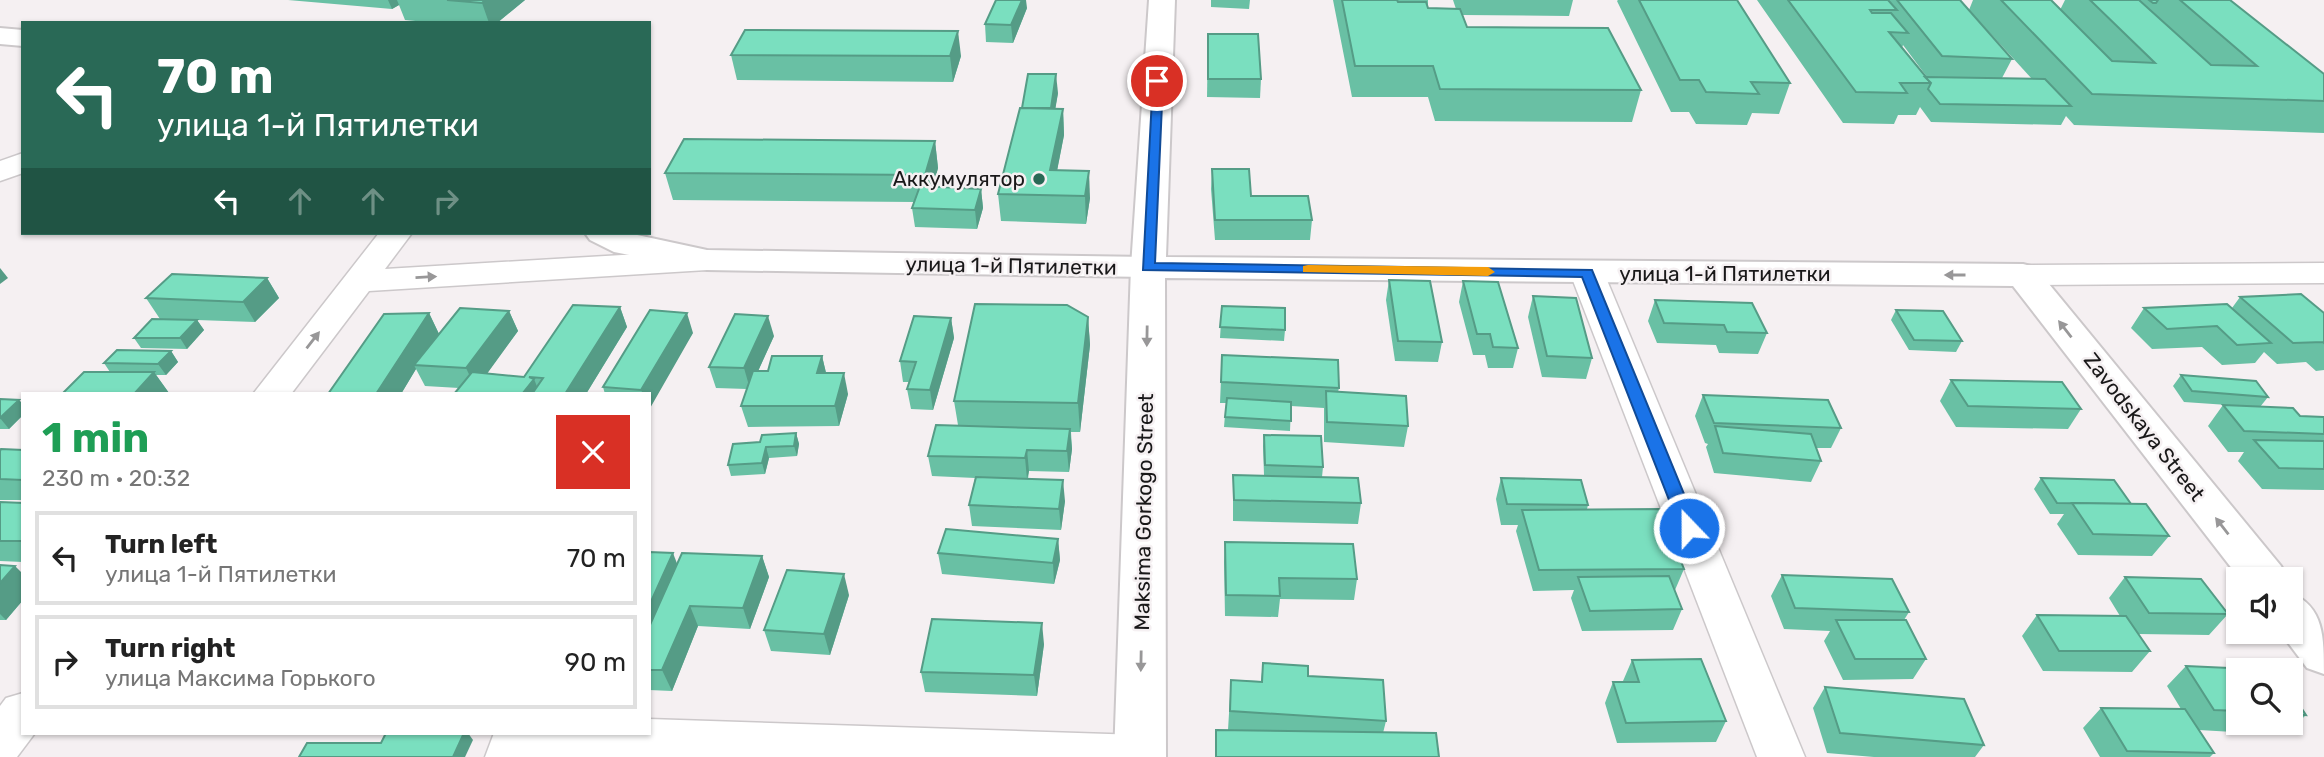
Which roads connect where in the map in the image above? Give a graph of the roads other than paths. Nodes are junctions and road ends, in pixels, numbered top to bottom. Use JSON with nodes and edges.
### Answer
{"nodes":[{"id":1,"x":1161,"y":0,"type":"edge"},
{"id":2,"x":0,"y":36,"type":"edge"},
{"id":3,"x":21,"y":38,"type":"edge"},
{"id":4,"x":21,"y":163,"type":"edge"},
{"id":5,"x":0,"y":172,"type":"edge"},
{"id":6,"x":394,"y":235,"type":"edge"},
{"id":7,"x":606,"y":235,"type":"edge"},
{"id":8,"x":706,"y":260,"type":"junction"},
{"id":9,"x":1148,"y":267,"type":"junction"},
{"id":10,"x":1587,"y":273,"type":"junction"},
{"id":11,"x":2324,"y":273,"type":"edge"},
{"id":12,"x":2023,"y":275,"type":"junction"},
{"id":13,"x":358,"y":281,"type":"junction"},
{"id":14,"x":273,"y":392,"type":"edge"},
{"id":15,"x":2255,"y":567,"type":"edge"},
{"id":16,"x":2303,"y":627,"type":"edge"},
{"id":17,"x":2324,"y":654,"type":"edge"},
{"id":18,"x":21,"y":716,"type":"edge"},
{"id":19,"x":0,"y":742,"type":"edge"},
{"id":20,"x":509,"y":757,"type":"edge"},
{"id":21,"x":1140,"y":757,"type":"edge"},
{"id":22,"x":1781,"y":757,"type":"edge"}],
"edges":[{"from":1,"to":9,"type":"main road","name":"Maksima Gorkogo Street"},
{"from":2,"to":3,"type":"main road"},
{"from":4,"to":5,"type":"street"},
{"from":6,"to":13,"type":"street"},
{"from":7,"to":8,"type":"main road","name":"улица 1-й Пятилетки"},
{"from":8,"to":9,"type":"main road","name":"улица 1-й Пятилетки"},
{"from":13,"to":8,"type":"street","name":"улица 1-й Пятилетки","one_way":true},
{"from":9,"to":10,"type":"main road","name":"улица 1-й Пятилетки"},
{"from":9,"to":21,"type":"main road","name":"Maksima Gorkogo Street","one_way":true},
{"from":12,"to":10,"type":"main road","name":"улица 1-й Пятилетки","one_way":true},
{"from":10,"to":22,"type":"street"},
{"from":11,"to":12,"type":"street","name":"улица 1-й Пятилетки"},
{"from":15,"to":12,"type":"main road","name":"Zavodskaya Street","one_way":true},
{"from":14,"to":13,"type":"street","one_way":true},
{"from":16,"to":17,"type":"main road"},
{"from":18,"to":19,"type":"street"},
{"from":20,"to":21,"type":"street"}]}
